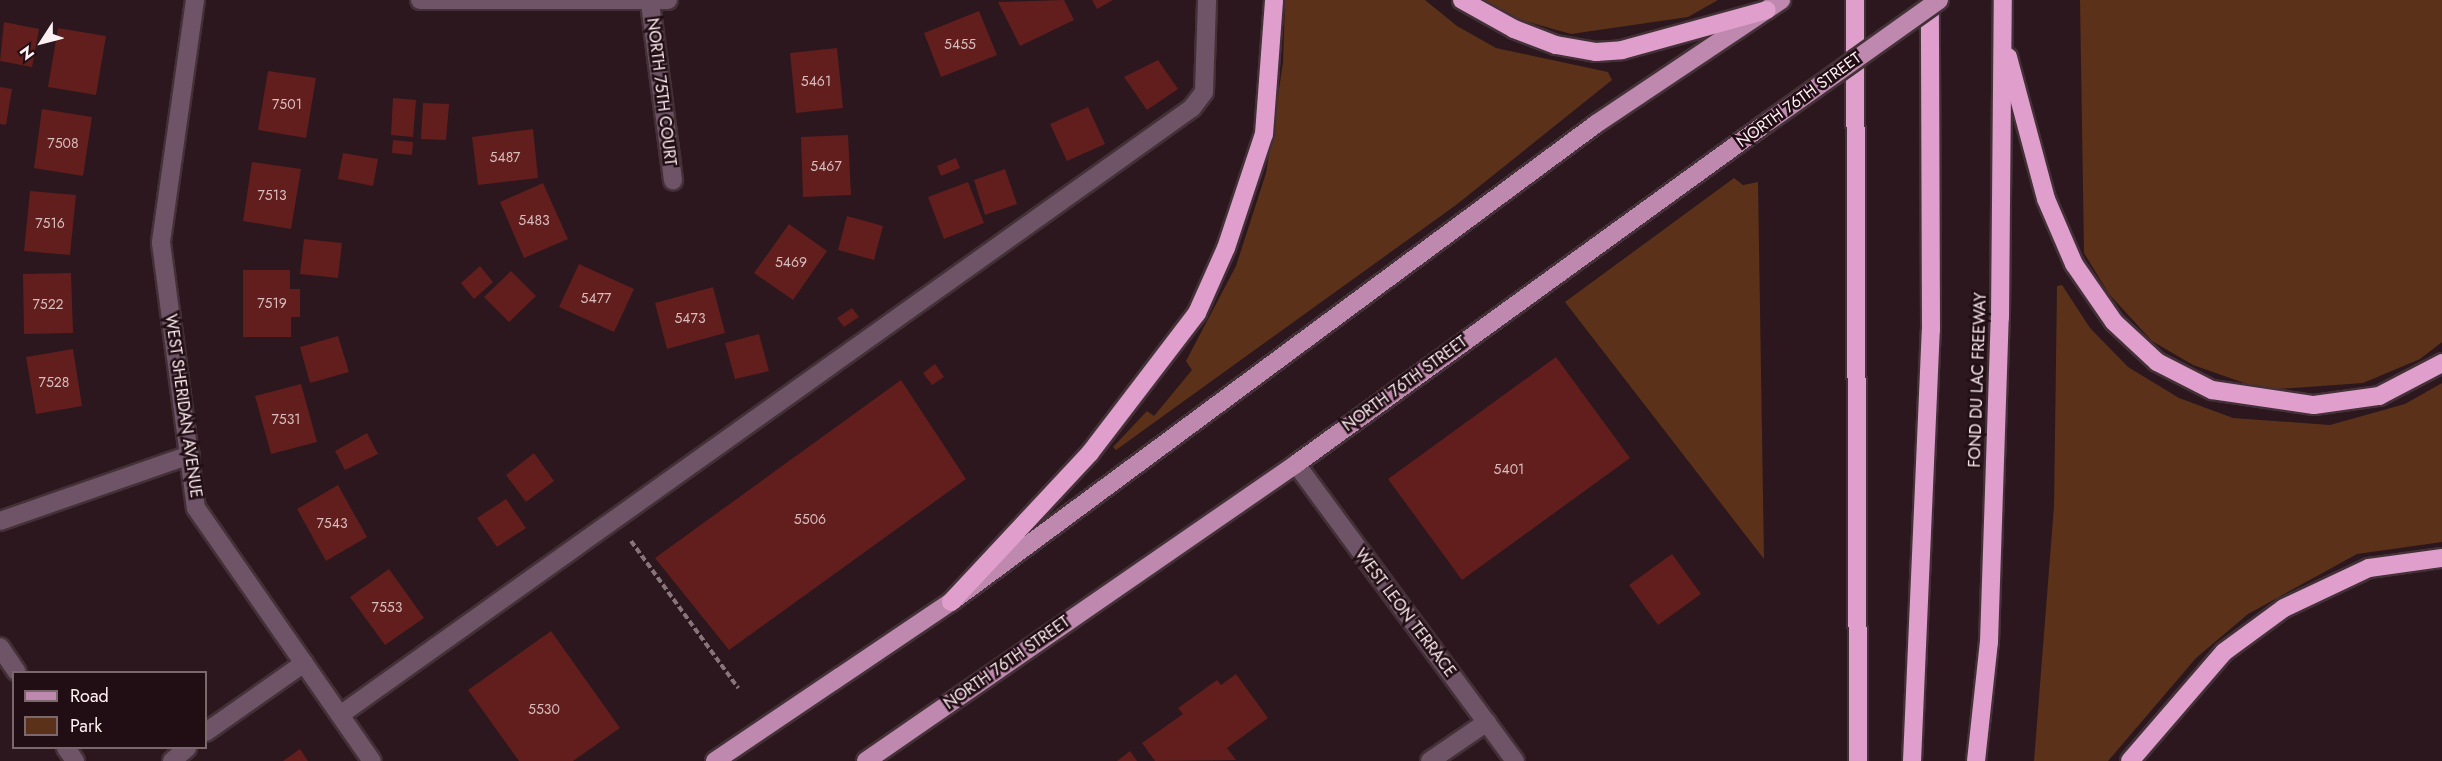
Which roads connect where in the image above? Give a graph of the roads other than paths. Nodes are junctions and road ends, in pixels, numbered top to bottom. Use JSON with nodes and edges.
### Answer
{"nodes":[{"id":1,"x":195,"y":0,"type":"edge"},
{"id":2,"x":420,"y":0,"type":"edge"},
{"id":3,"x":1207,"y":0,"type":"edge"},
{"id":4,"x":1274,"y":0,"type":"edge"},
{"id":5,"x":1462,"y":0,"type":"edge"},
{"id":6,"x":1855,"y":0,"type":"edge"},
{"id":7,"x":1930,"y":0,"type":"edge"},
{"id":8,"x":1939,"y":0,"type":"edge"},
{"id":9,"x":2003,"y":0,"type":"edge"},
{"id":10,"x":659,"y":2,"type":"edge"},
{"id":11,"x":1774,"y":5,"type":"edge"},
{"id":12,"x":2001,"y":33,"type":"junction"},
{"id":13,"x":673,"y":181,"type":"dead end"},
{"id":14,"x":2442,"y":363,"type":"edge"},
{"id":15,"x":190,"y":455,"type":"junction"},
{"id":16,"x":1296,"y":464,"type":"junction"},
{"id":17,"x":0,"y":521,"type":"edge"},
{"id":18,"x":2442,"y":558,"type":"edge"},
{"id":19,"x":951,"y":602,"type":"junction"},
{"id":20,"x":0,"y":647,"type":"edge"},
{"id":21,"x":304,"y":663,"type":"junction"},
{"id":22,"x":16,"y":671,"type":"edge"},
{"id":23,"x":340,"y":716,"type":"junction"},
{"id":24,"x":1486,"y":722,"type":"junction"},
{"id":25,"x":207,"y":731,"type":"edge"},
{"id":26,"x":185,"y":749,"type":"edge"},
{"id":27,"x":172,"y":761,"type":"edge"},
{"id":28,"x":372,"y":761,"type":"edge"},
{"id":29,"x":715,"y":761,"type":"edge"},
{"id":30,"x":866,"y":761,"type":"edge"},
{"id":31,"x":1430,"y":761,"type":"edge"},
{"id":32,"x":1515,"y":761,"type":"edge"},
{"id":33,"x":1858,"y":761,"type":"edge"},
{"id":34,"x":1912,"y":761,"type":"edge"},
{"id":35,"x":1976,"y":761,"type":"edge"},
{"id":36,"x":2130,"y":761,"type":"edge"}],
"edges":[{"from":1,"to":15,"type":"street","name":"WEST SHERIDAN AVENUE"},
{"from":2,"to":10,"type":"street"},
{"from":3,"to":23,"type":"street"},
{"from":4,"to":19,"type":"highway"},
{"from":5,"to":11,"type":"highway"},
{"from":6,"to":33,"type":"highway"},
{"from":7,"to":34,"type":"highway"},
{"from":8,"to":16,"type":"main road","name":"NORTH 76TH STREET","bridge":true},
{"from":9,"to":12,"type":"highway","name":"FOND DU LAC FREEWAY"},
{"from":10,"to":13,"type":"street","name":"NORTH 75TH COURT"},
{"from":11,"to":19,"type":"main road"},
{"from":12,"to":14,"type":"highway"},
{"from":12,"to":35,"type":"highway","name":"FOND DU LAC FREEWAY"},
{"from":15,"to":17,"type":"street"},
{"from":15,"to":21,"type":"street","name":"WEST SHERIDAN AVENUE"},
{"from":16,"to":24,"type":"street","name":"WEST LEON TERRACE"},
{"from":16,"to":30,"type":"main road","name":"NORTH 76TH STREET"},
{"from":18,"to":36,"type":"highway"},
{"from":19,"to":29,"type":"main road"},
{"from":20,"to":22,"type":"street"},
{"from":21,"to":23,"type":"street","name":"WEST SHERIDAN AVENUE"},
{"from":21,"to":25,"type":"street"},
{"from":23,"to":28,"type":"street","name":"WEST SHERIDAN AVENUE"},
{"from":24,"to":31,"type":"street"},
{"from":24,"to":32,"type":"street","name":"WEST LEON TERRACE"},
{"from":26,"to":27,"type":"street"}]}
